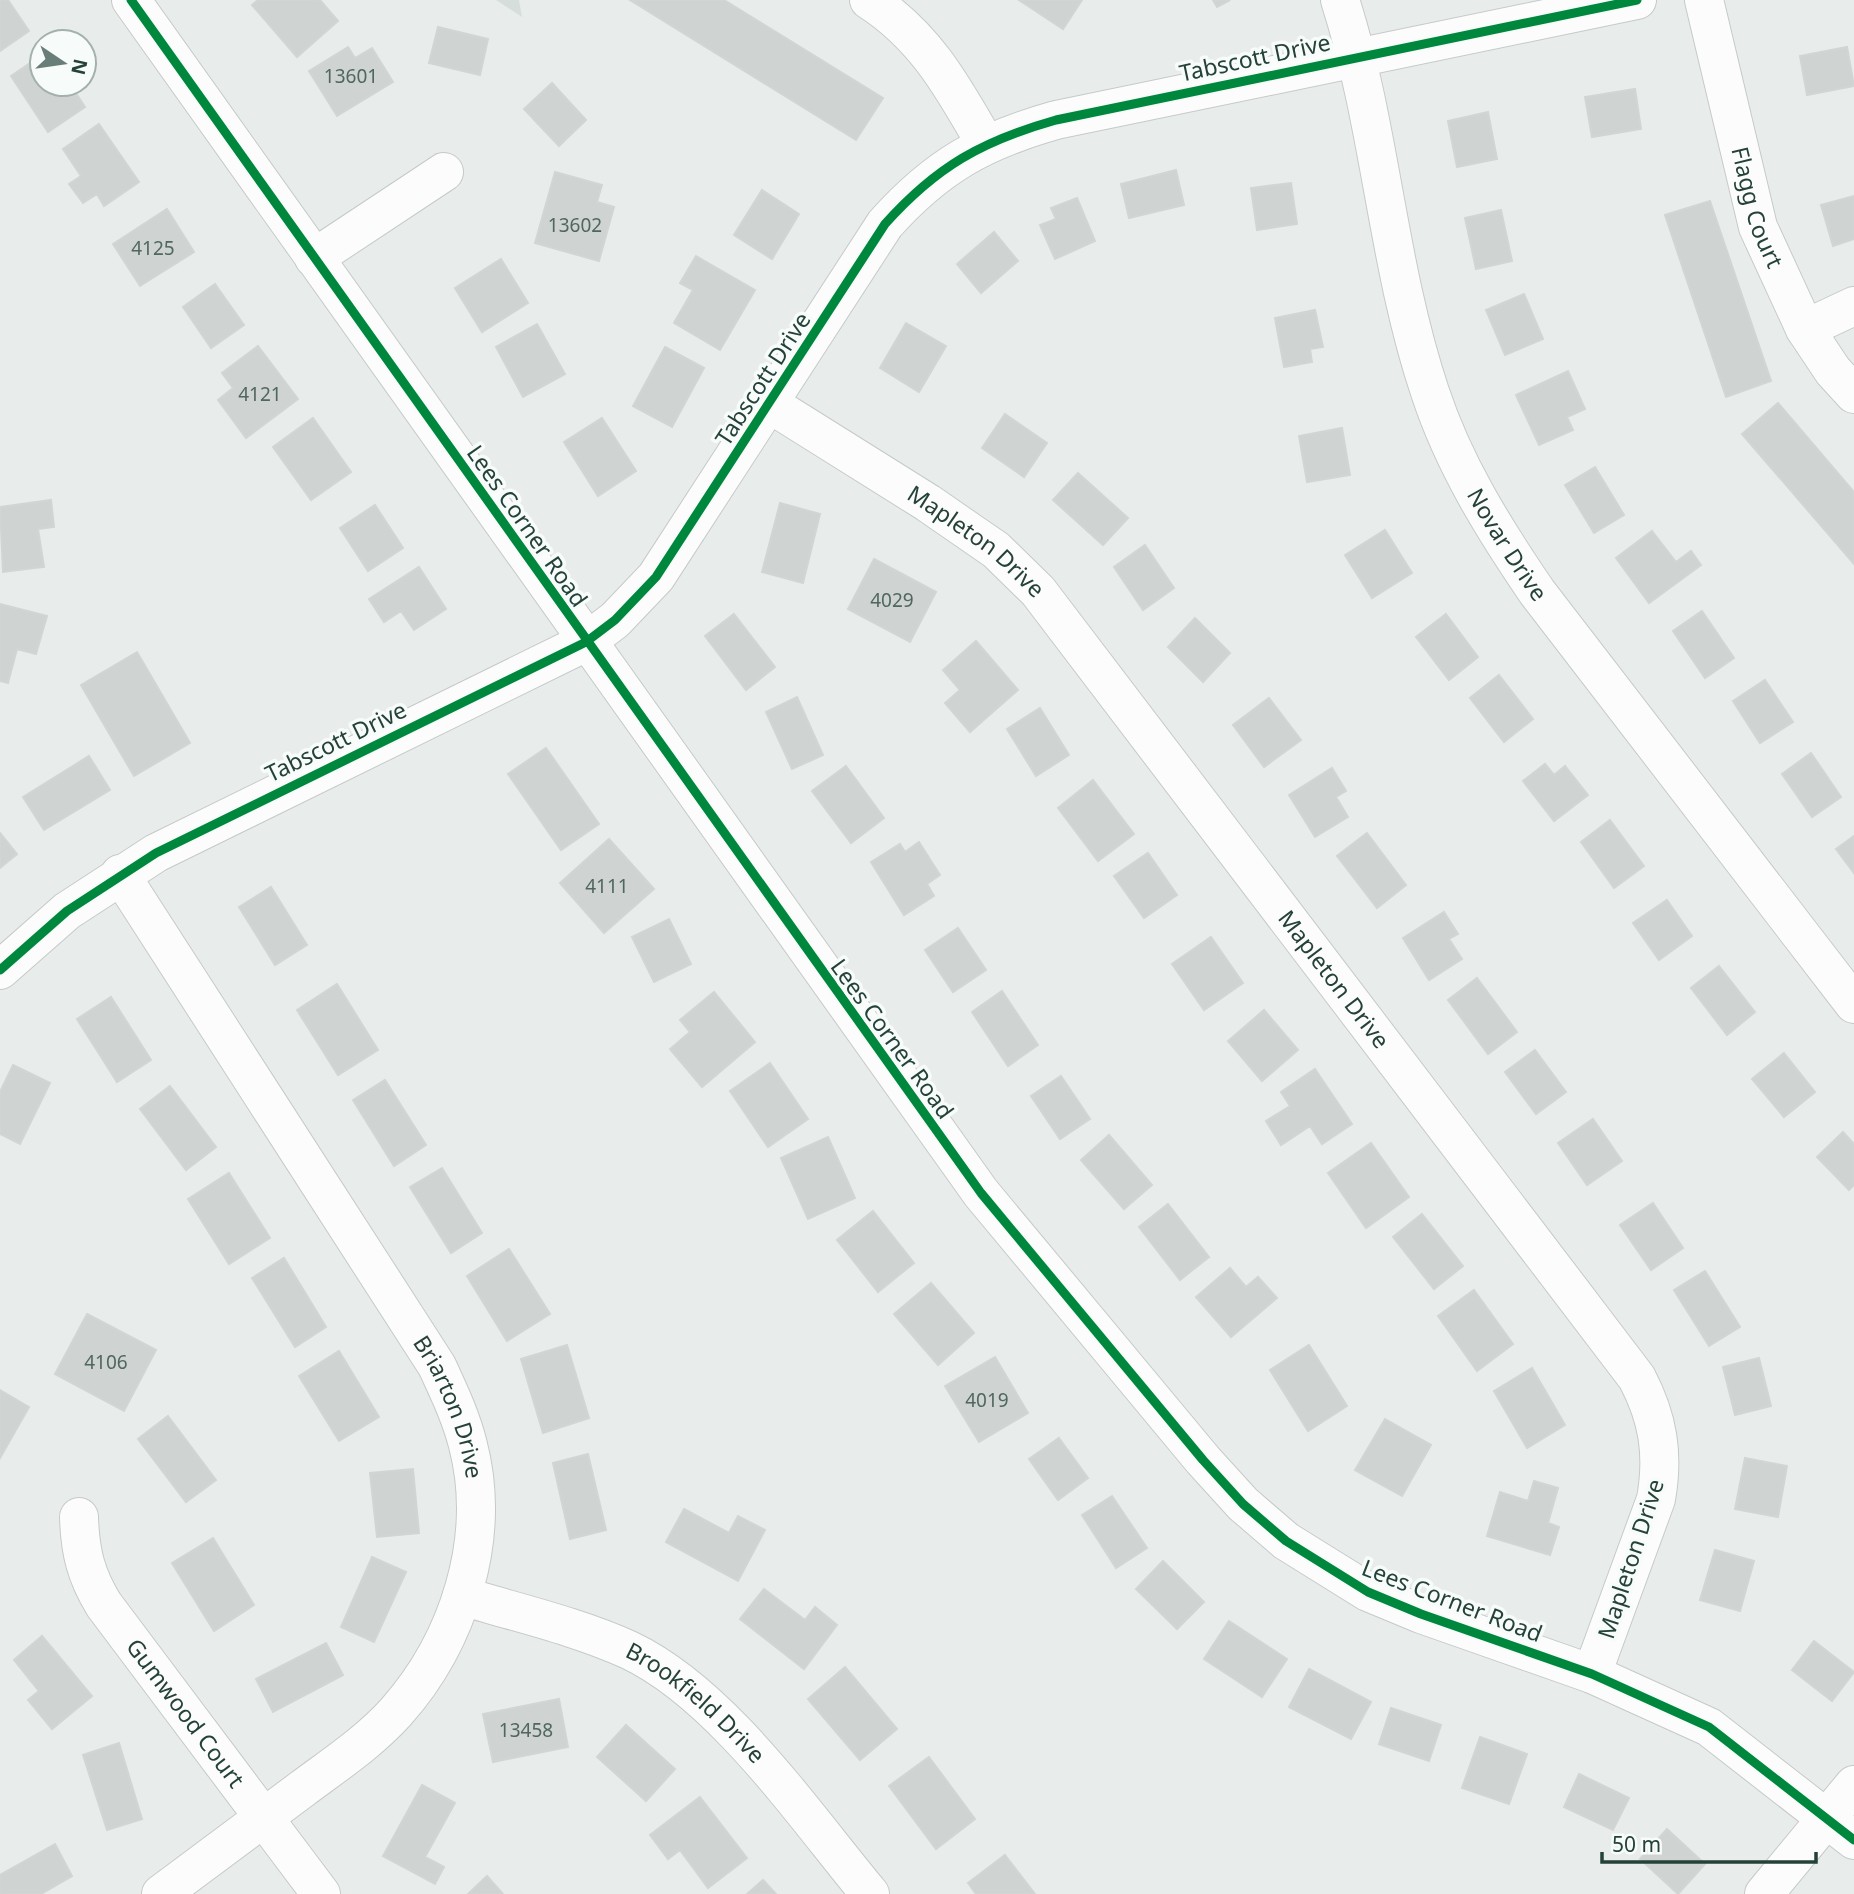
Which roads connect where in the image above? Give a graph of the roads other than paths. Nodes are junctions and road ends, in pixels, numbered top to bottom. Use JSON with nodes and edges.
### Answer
{"nodes":[{"id":1,"x":131,"y":0,"type":"edge"},
{"id":2,"x":869,"y":0,"type":"edge"},
{"id":3,"x":1340,"y":0,"type":"edge"},
{"id":4,"x":1637,"y":0,"type":"edge"},
{"id":5,"x":1704,"y":0,"type":"edge"},
{"id":6,"x":1358,"y":56,"type":"junction"},
{"id":7,"x":985,"y":144,"type":"junction"},
{"id":8,"x":444,"y":172,"type":"dead end"},
{"id":9,"x":314,"y":258,"type":"junction"},
{"id":10,"x":1854,"y":306,"type":"edge"},
{"id":11,"x":1805,"y":329,"type":"junction"},
{"id":12,"x":1854,"y":394,"type":"edge"},
{"id":13,"x":770,"y":404,"type":"junction"},
{"id":14,"x":586,"y":642,"type":"junction"},
{"id":15,"x":120,"y":874,"type":"junction"},
{"id":16,"x":0,"y":970,"type":"edge"},
{"id":17,"x":1854,"y":1004,"type":"edge"},
{"id":18,"x":79,"y":1517,"type":"dead end"},
{"id":19,"x":462,"y":1596,"type":"junction"},
{"id":20,"x":1592,"y":1674,"type":"junction"},
{"id":21,"x":1854,"y":1785,"type":"edge"},
{"id":22,"x":265,"y":1816,"type":"junction"},
{"id":23,"x":1840,"y":1829,"type":"edge"},
{"id":24,"x":161,"y":1894,"type":"edge"},
{"id":25,"x":321,"y":1894,"type":"edge"},
{"id":26,"x":870,"y":1894,"type":"edge"},
{"id":27,"x":1764,"y":1894,"type":"edge"}],
"edges":[{"from":1,"to":9,"type":"street","name":"Lees Corner Road"},
{"from":2,"to":7,"type":"street"},
{"from":3,"to":6,"type":"street","name":"Novar Drive"},
{"from":4,"to":6,"type":"street","name":"Tabscott Drive"},
{"from":5,"to":11,"type":"street","name":"Flagg Court"},
{"from":6,"to":7,"type":"street","name":"Tabscott Drive"},
{"from":6,"to":17,"type":"street","name":"Novar Drive"},
{"from":7,"to":13,"type":"street","name":"Tabscott Drive"},
{"from":8,"to":9,"type":"street"},
{"from":9,"to":14,"type":"street","name":"Lees Corner Road"},
{"from":10,"to":11,"type":"street"},
{"from":11,"to":12,"type":"street","name":"Flagg Court"},
{"from":13,"to":14,"type":"street","name":"Tabscott Drive"},
{"from":13,"to":20,"type":"street","name":"Mapleton Drive"},
{"from":14,"to":15,"type":"street","name":"Tabscott Drive"},
{"from":14,"to":20,"type":"street","name":"Lees Corner Road"},
{"from":15,"to":16,"type":"street","name":"Tabscott Drive"},
{"from":15,"to":19,"type":"street","name":"Briarton Drive"},
{"from":18,"to":22,"type":"street","name":"Gumwood Court"},
{"from":19,"to":22,"type":"street","name":"Briarton Drive"},
{"from":19,"to":26,"type":"street","name":"Brookfield Drive"},
{"from":20,"to":23,"type":"street","name":"Lees Corner Road"},
{"from":21,"to":23,"type":"street"},
{"from":22,"to":24,"type":"street","name":"Briarton Drive"},
{"from":22,"to":25,"type":"street","name":"Gumwood Court"},
{"from":23,"to":27,"type":"street"}]}
